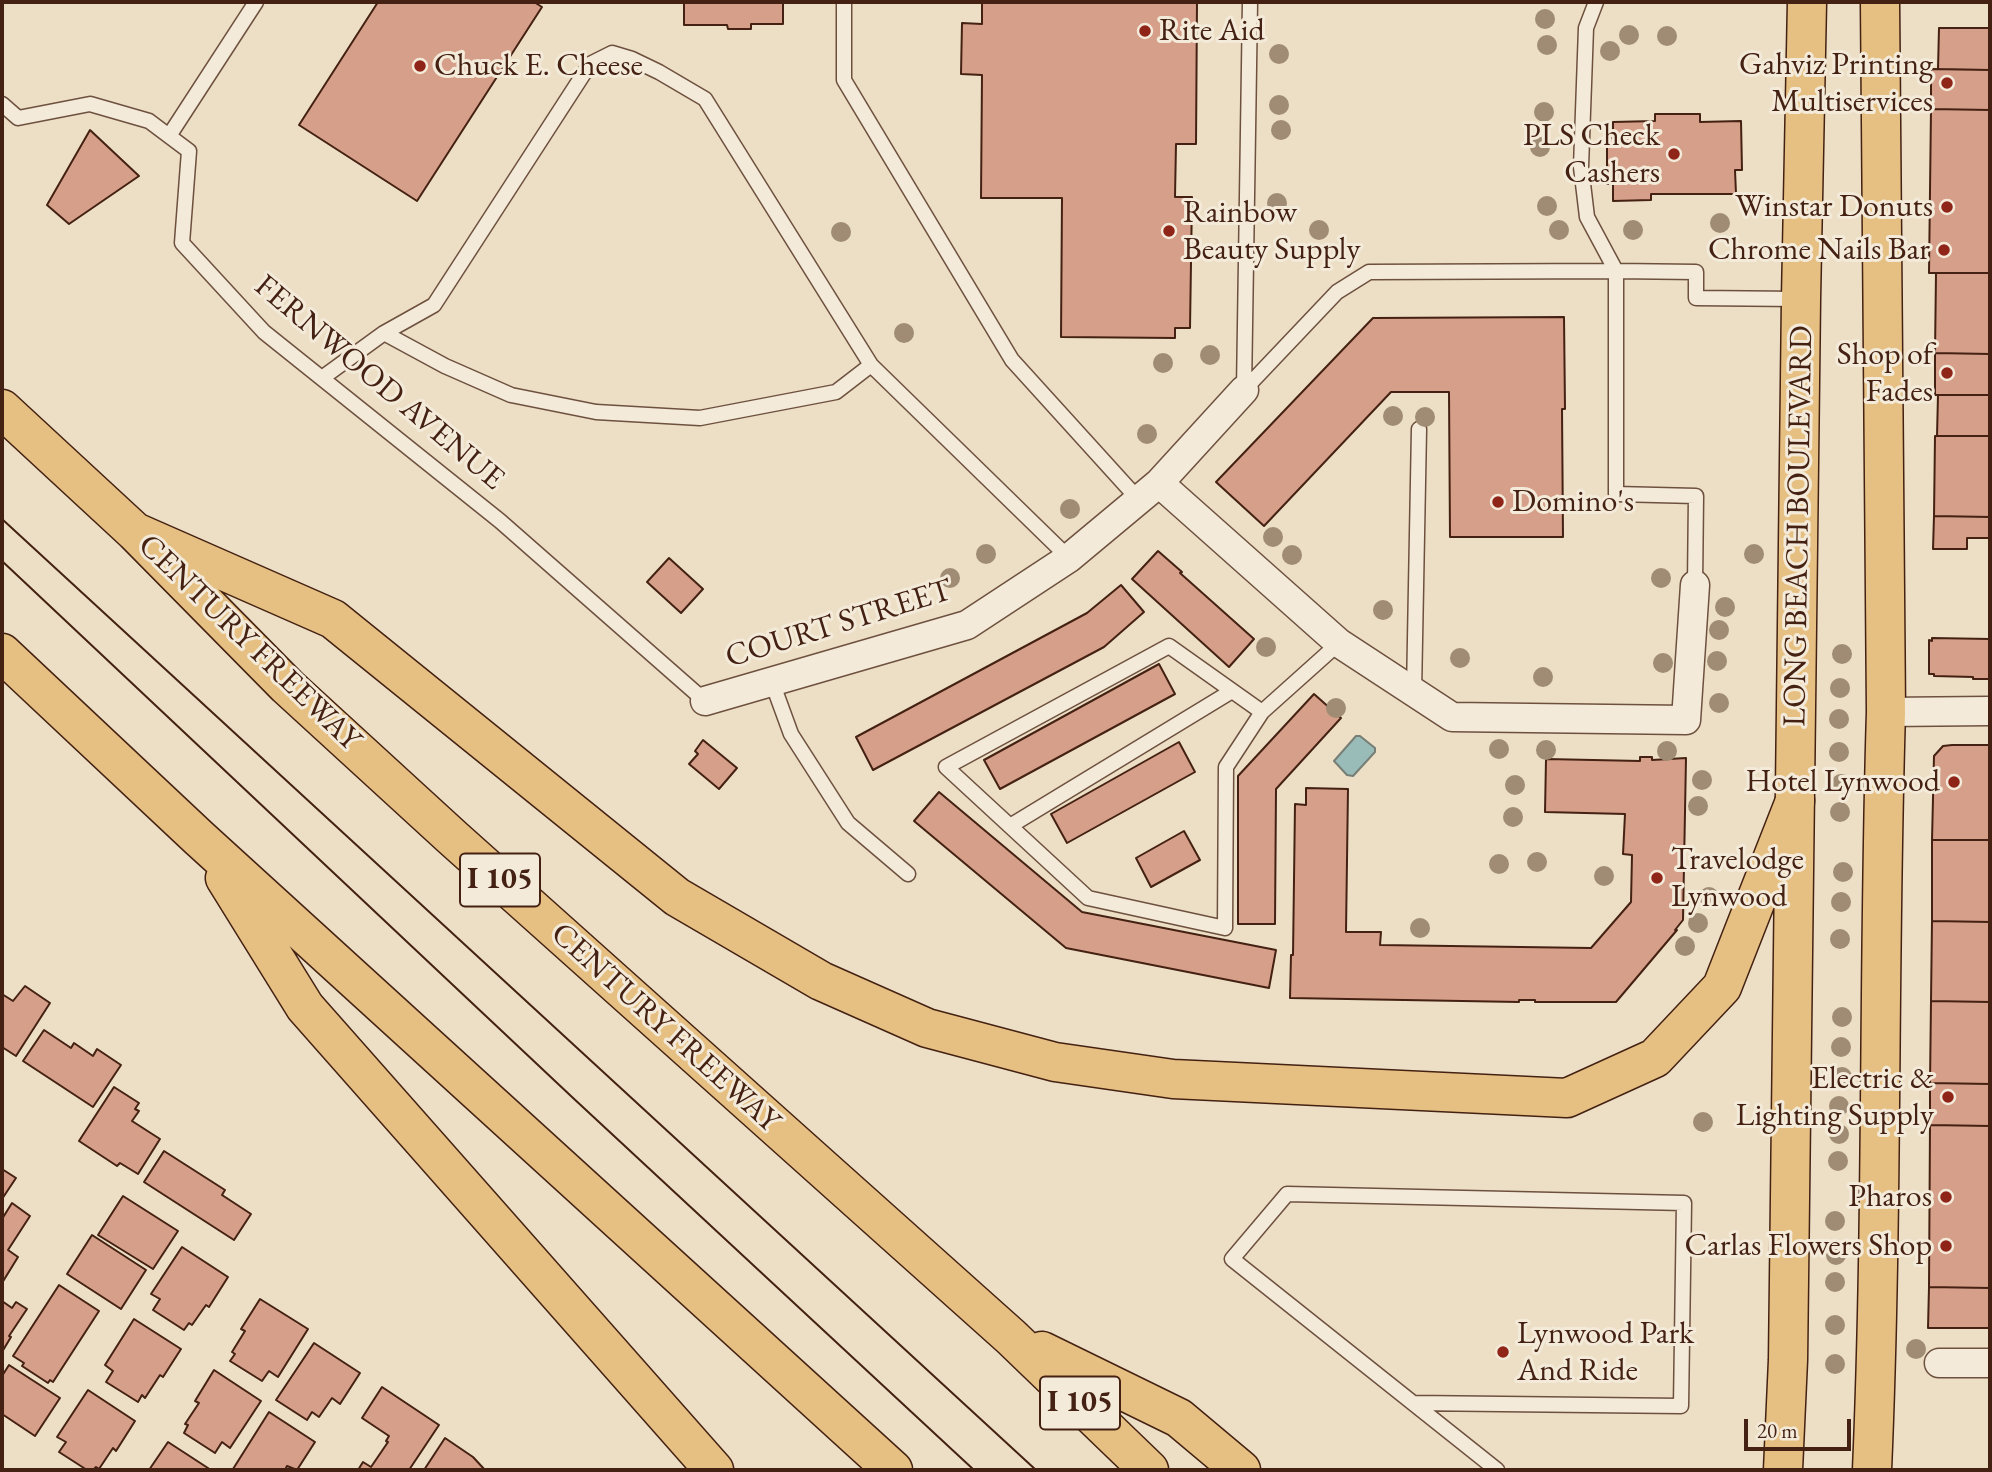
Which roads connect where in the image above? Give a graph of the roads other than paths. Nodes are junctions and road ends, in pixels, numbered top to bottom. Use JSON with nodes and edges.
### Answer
{"nodes":[{"id":1,"x":256,"y":2,"type":"edge"},
{"id":2,"x":844,"y":2,"type":"edge"},
{"id":3,"x":1250,"y":2,"type":"edge"},
{"id":4,"x":1596,"y":2,"type":"edge"},
{"id":5,"x":1807,"y":2,"type":"edge"},
{"id":6,"x":1880,"y":2,"type":"edge"},
{"id":7,"x":2,"y":104,"type":"edge"},
{"id":8,"x":169,"y":136,"type":"junction"},
{"id":9,"x":1616,"y":271,"type":"junction"},
{"id":10,"x":1801,"y":299,"type":"junction"},
{"id":11,"x":384,"y":333,"type":"junction"},
{"id":12,"x":871,"y":365,"type":"junction"},
{"id":13,"x":322,"y":378,"type":"junction"},
{"id":14,"x":1244,"y":390,"type":"junction"},
{"id":15,"x":2,"y":409,"type":"edge"},
{"id":16,"x":1419,"y":429,"type":"dead end"},
{"id":17,"x":1149,"y":491,"type":"junction"},
{"id":18,"x":135,"y":532,"type":"junction"},
{"id":19,"x":1069,"y":558,"type":"junction"},
{"id":20,"x":1695,"y":585,"type":"joint"},
{"id":21,"x":1339,"y":643,"type":"junction"},
{"id":22,"x":2,"y":653,"type":"edge"},
{"id":23,"x":772,"y":682,"type":"junction"},
{"id":24,"x":1233,"y":691,"type":"junction"},
{"id":25,"x":1414,"y":692,"type":"junction"},
{"id":26,"x":705,"y":701,"type":"joint"},
{"id":27,"x":1990,"y":711,"type":"edge"},
{"id":28,"x":1262,"y":712,"type":"junction"},
{"id":29,"x":1886,"y":712,"type":"junction"},
{"id":30,"x":1795,"y":801,"type":"junction"},
{"id":31,"x":1010,"y":826,"type":"junction"},
{"id":32,"x":200,"y":838,"type":"junction"},
{"id":33,"x":908,"y":874,"type":"dead end"},
{"id":34,"x":1012,"y":1337,"type":"junction"},
{"id":35,"x":1939,"y":1363,"type":"dead end"},
{"id":36,"x":1990,"y":1363,"type":"edge"},
{"id":37,"x":1413,"y":1403,"type":"junction"},
{"id":38,"x":714,"y":1470,"type":"edge"},
{"id":39,"x":893,"y":1470,"type":"edge"},
{"id":40,"x":1149,"y":1470,"type":"edge"},
{"id":41,"x":1241,"y":1470,"type":"edge"},
{"id":42,"x":1497,"y":1470,"type":"edge"},
{"id":43,"x":1783,"y":1470,"type":"edge"},
{"id":44,"x":1872,"y":1470,"type":"edge"}],
"edges":[{"from":1,"to":8,"type":"lane"},
{"from":2,"to":17,"type":"lane"},
{"from":3,"to":14,"type":"lane"},
{"from":4,"to":9,"type":"lane"},
{"from":5,"to":10,"type":"main road","name":"LONG BEACH BOULEVARD"},
{"from":6,"to":29,"type":"main road"},
{"from":7,"to":8,"type":"lane","name":"FERNWOOD AVENUE"},
{"from":8,"to":13,"type":"lane","name":"FERNWOOD AVENUE"},
{"from":9,"to":10,"type":"lane"},
{"from":9,"to":14,"type":"lane"},
{"from":9,"to":20,"type":"lane"},
{"from":10,"to":30,"type":"main road","name":"LONG BEACH BOULEVARD"},
{"from":11,"to":12,"type":"lane"},
{"from":11,"to":12,"type":"lane"},
{"from":11,"to":13,"type":"lane"},
{"from":12,"to":19,"type":"lane"},
{"from":13,"to":26,"type":"lane","name":"FERNWOOD AVENUE"},
{"from":14,"to":17,"type":"street","name":"COURT STREET"},
{"from":15,"to":18,"type":"main road","name":"CENTURY FREEWAY","number":"I 105"},
{"from":16,"to":25,"type":"lane"},
{"from":17,"to":19,"type":"street","name":"COURT STREET"},
{"from":17,"to":21,"type":"street"},
{"from":18,"to":30,"type":"main road"},
{"from":18,"to":34,"type":"main road","name":"CENTURY FREEWAY","number":"I 105"},
{"from":19,"to":23,"type":"street","name":"COURT STREET"},
{"from":20,"to":25,"type":"street"},
{"from":21,"to":25,"type":"street"},
{"from":21,"to":28,"type":"lane"},
{"from":22,"to":32,"type":"main road"},
{"from":23,"to":26,"type":"street","name":"COURT STREET"},
{"from":23,"to":33,"type":"lane"},
{"from":24,"to":28,"type":"lane"},
{"from":24,"to":31,"type":"lane"},
{"from":24,"to":31,"type":"lane"},
{"from":27,"to":29,"type":"street"},
{"from":28,"to":31,"type":"lane"},
{"from":29,"to":44,"type":"main road"},
{"from":30,"to":43,"type":"main road","name":"LONG BEACH BOULEVARD"},
{"from":32,"to":38,"type":"main road"},
{"from":32,"to":39,"type":"main road"},
{"from":34,"to":40,"type":"main road","name":"CENTURY FREEWAY","number":"I 105"},
{"from":34,"to":41,"type":"main road"},
{"from":35,"to":36,"type":"street"},
{"from":37,"to":37,"type":"lane"},
{"from":37,"to":42,"type":"lane"}]}
